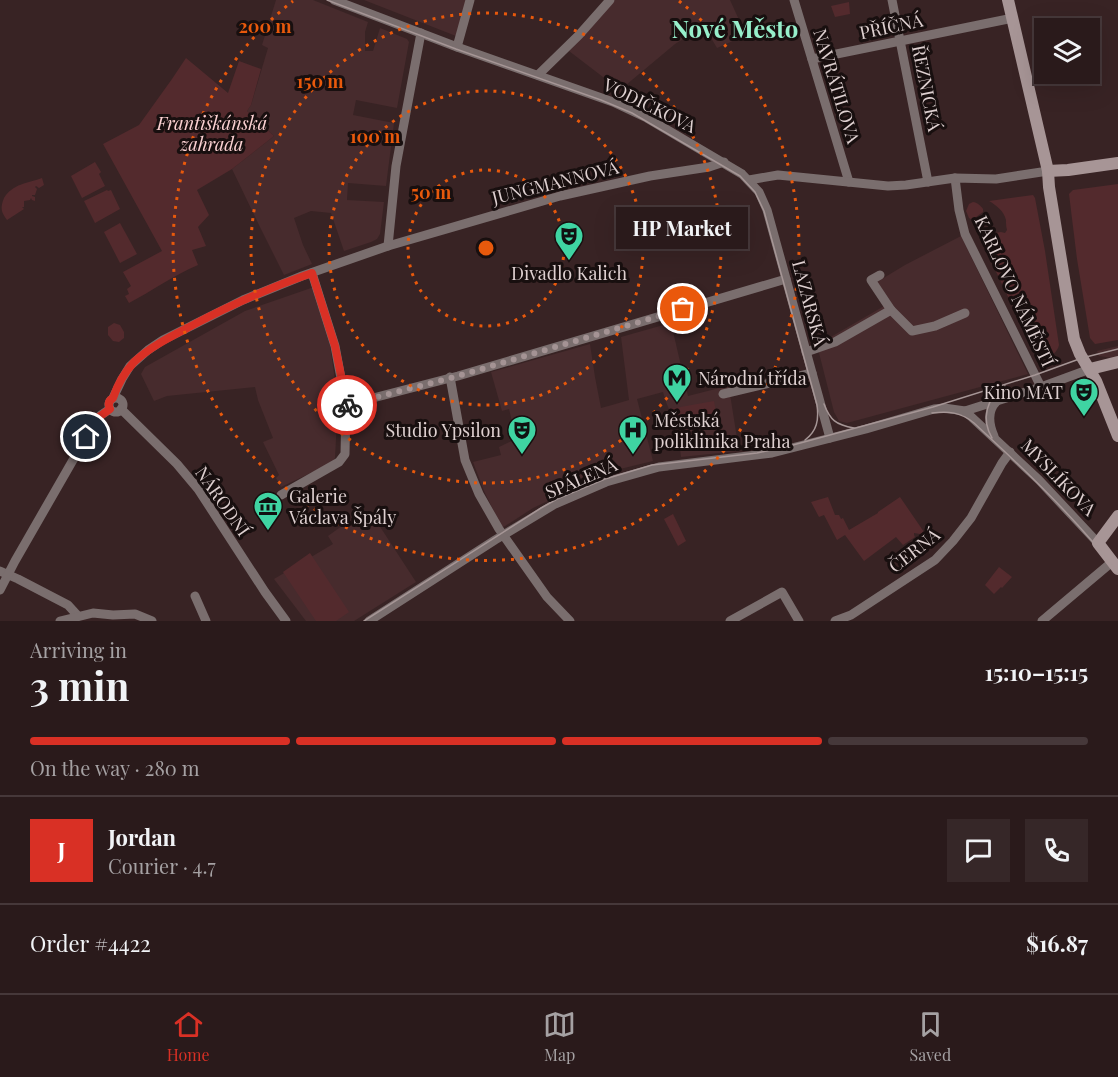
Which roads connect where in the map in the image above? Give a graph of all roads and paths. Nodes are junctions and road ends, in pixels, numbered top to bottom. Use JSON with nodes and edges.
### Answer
{"nodes":[{"id":1,"x":334,"y":0,"type":"edge"},
{"id":2,"x":470,"y":0,"type":"edge"},
{"id":3,"x":610,"y":0,"type":"edge"},
{"id":4,"x":794,"y":0,"type":"edge"},
{"id":5,"x":892,"y":0,"type":"edge"},
{"id":6,"x":1008,"y":0,"type":"edge"},
{"id":7,"x":1012,"y":18,"type":"junction"},
{"id":8,"x":421,"y":33,"type":"junction"},
{"id":9,"x":901,"y":41,"type":"junction"},
{"id":10,"x":457,"y":47,"type":"junction"},
{"id":11,"x":812,"y":59,"type":"junction"},
{"id":12,"x":538,"y":75,"type":"junction"},
{"id":13,"x":724,"y":162,"type":"junction"},
{"id":14,"x":1118,"y":163,"type":"edge"},
{"id":15,"x":1048,"y":171,"type":"junction"},
{"id":16,"x":955,"y":178,"type":"junction"},
{"id":17,"x":749,"y":180,"type":"junction"},
{"id":18,"x":849,"y":182,"type":"junction"},
{"id":19,"x":928,"y":182,"type":"junction"},
{"id":20,"x":388,"y":246,"type":"junction"},
{"id":21,"x":312,"y":273,"type":"junction"},
{"id":22,"x":880,"y":275,"type":"dead end"},
{"id":23,"x":786,"y":279,"type":"junction"},
{"id":24,"x":891,"y":310,"type":"junction"},
{"id":25,"x":965,"y":313,"type":"dead end"},
{"id":26,"x":806,"y":352,"type":"junction"},
{"id":27,"x":1118,"y":362,"type":"edge"},
{"id":28,"x":1090,"y":369,"type":"junction"},
{"id":29,"x":812,"y":373,"type":"junction"},
{"id":30,"x":450,"y":377,"type":"junction"},
{"id":31,"x":1041,"y":387,"type":"junction"},
{"id":32,"x":723,"y":394,"type":"dead end"},
{"id":33,"x":113,"y":398,"type":"junction"},
{"id":34,"x":998,"y":401,"type":"junction"},
{"id":35,"x":346,"y":405,"type":"junction"},
{"id":36,"x":110,"y":409,"type":"junction"},
{"id":37,"x":121,"y":409,"type":"junction"},
{"id":38,"x":965,"y":411,"type":"junction"},
{"id":39,"x":1118,"y":436,"type":"edge"},
{"id":40,"x":830,"y":438,"type":"junction"},
{"id":41,"x":996,"y":440,"type":"junction"},
{"id":42,"x":1010,"y":452,"type":"junction"},
{"id":43,"x":281,"y":495,"type":"dead end"},
{"id":44,"x":1118,"y":516,"type":"edge"},
{"id":45,"x":504,"y":535,"type":"junction"},
{"id":46,"x":1098,"y":543,"type":"junction"},
{"id":47,"x":1115,"y":565,"type":"edge"},
{"id":48,"x":4,"y":572,"type":"edge"},
{"id":49,"x":0,"y":590,"type":"edge"},
{"id":50,"x":195,"y":596,"type":"dead end"},
{"id":51,"x":78,"y":618,"type":"edge"},
{"id":52,"x":60,"y":621,"type":"edge"},
{"id":53,"x":152,"y":621,"type":"edge"},
{"id":54,"x":206,"y":621,"type":"edge"},
{"id":55,"x":286,"y":621,"type":"edge"},
{"id":56,"x":369,"y":621,"type":"edge"},
{"id":57,"x":570,"y":621,"type":"edge"},
{"id":58,"x":730,"y":621,"type":"edge"},
{"id":59,"x":800,"y":621,"type":"edge"},
{"id":60,"x":835,"y":621,"type":"edge"},
{"id":61,"x":1042,"y":621,"type":"edge"}],
"edges":[{"from":1,"to":8,"type":"street","name":"VODIČKOVA"},
{"from":2,"to":10,"type":"street"},
{"from":3,"to":12,"type":"street"},
{"from":4,"to":11,"type":"street","name":"NAVRÁTILOVA"},
{"from":5,"to":9,"type":"street","name":"ŘEZNICKÁ"},
{"from":6,"to":7,"type":"main road","name":"KARLOVO NÁMĚSTÍ"},
{"from":7,"to":9,"type":"street","name":"PŘÍČNÁ"},
{"from":7,"to":15,"type":"main road","name":"KARLOVO NÁMĚSTÍ"},
{"from":8,"to":10,"type":"street","name":"VODIČKOVA"},
{"from":8,"to":20,"type":"street"},
{"from":9,"to":11,"type":"street","name":"PŘÍČNÁ"},
{"from":9,"to":19,"type":"street","name":"ŘEZNICKÁ"},
{"from":10,"to":12,"type":"street","name":"VODIČKOVA"},
{"from":11,"to":18,"type":"street","name":"NAVRÁTILOVA"},
{"from":12,"to":13,"type":"street","name":"VODIČKOVA"},
{"from":13,"to":17,"type":"street","name":"VODIČKOVA"},
{"from":13,"to":20,"type":"street","name":"JUNGMANNOVÁ"},
{"from":14,"to":15,"type":"main road"},
{"from":15,"to":16,"type":"street"},
{"from":15,"to":28,"type":"main road","name":"KARLOVO NÁMĚSTÍ"},
{"from":16,"to":19,"type":"street"},
{"from":16,"to":31,"type":"street","name":"KARLOVO NÁMĚSTÍ"},
{"from":17,"to":18,"type":"street"},
{"from":17,"to":23,"type":"street","name":"LAZARSKÁ"},
{"from":18,"to":19,"type":"street"},
{"from":20,"to":21,"type":"street","name":"JUNGMANNOVÁ"},
{"from":21,"to":33,"type":"street","name":"JUNGMANNOVÁ"},
{"from":21,"to":35,"type":"street"},
{"from":22,"to":24,"type":"street"},
{"from":23,"to":26,"type":"street","name":"LAZARSKÁ"},
{"from":23,"to":30,"type":"street"},
{"from":24,"to":25,"type":"street"},
{"from":24,"to":26,"type":"street"},
{"from":26,"to":29,"type":"street","name":"LAZARSKÁ"},
{"from":27,"to":28,"type":"main road","name":"KARLOVO NÁMĚSTÍ"},
{"from":28,"to":31,"type":"street","name":"KARLOVO NÁMĚSTÍ"},
{"from":28,"to":39,"type":"main road"},
{"from":29,"to":32,"type":"street"},
{"from":29,"to":40,"type":"street","name":"LAZARSKÁ"},
{"from":30,"to":35,"type":"street"},
{"from":30,"to":45,"type":"street"},
{"from":31,"to":34,"type":"street","name":"SPÁLENÁ"},
{"from":33,"to":36,"type":"street"},
{"from":33,"to":37,"type":"street"},
{"from":34,"to":38,"type":"street","name":"SPÁLENÁ"},
{"from":34,"to":41,"type":"street","name":"MYSLÍKOVA"},
{"from":35,"to":43,"type":"street"},
{"from":36,"to":37,"type":"street"},
{"from":36,"to":48,"type":"street"},
{"from":37,"to":55,"type":"street","name":"NÁRODNÍ"},
{"from":38,"to":40,"type":"street","name":"SPÁLENÁ"},
{"from":38,"to":41,"type":"street","name":"MYSLÍKOVA"},
{"from":40,"to":45,"type":"street","name":"SPÁLENÁ"},
{"from":41,"to":42,"type":"street","name":"MYSLÍKOVA"},
{"from":42,"to":46,"type":"street","name":"MYSLÍKOVA"},
{"from":42,"to":60,"type":"street","name":"ČERNÁ"},
{"from":44,"to":46,"type":"main road"},
{"from":45,"to":56,"type":"street","name":"SPÁLENÁ"},
{"from":45,"to":57,"type":"street"},
{"from":46,"to":47,"type":"main road","name":"MYSLÍKOVA"},
{"from":47,"to":61,"type":"street"},
{"from":48,"to":49,"type":"street"},
{"from":48,"to":51,"type":"street"},
{"from":50,"to":54,"type":"street"},
{"from":51,"to":52,"type":"street"},
{"from":51,"to":53,"type":"street"},
{"from":58,"to":59,"type":"street"}]}
